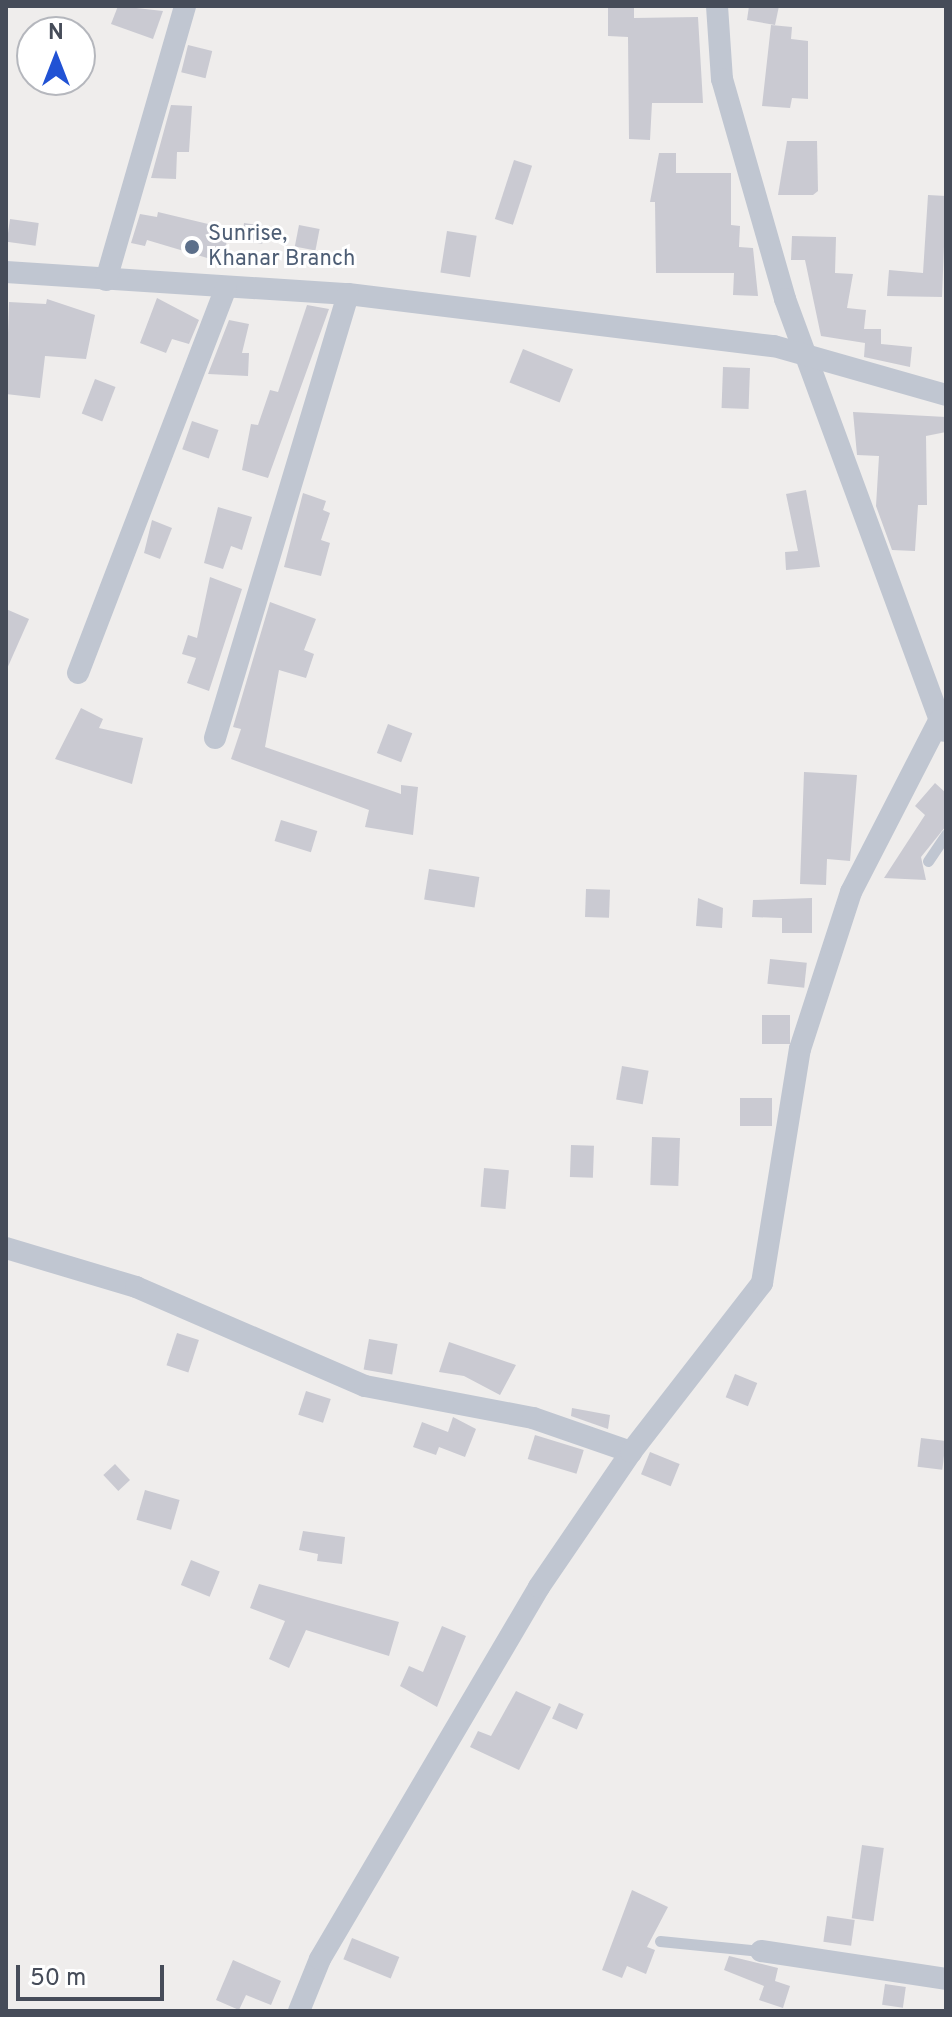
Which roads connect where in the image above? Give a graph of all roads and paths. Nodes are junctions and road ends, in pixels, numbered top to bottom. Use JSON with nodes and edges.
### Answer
{"nodes":[{"id":1,"x":185,"y":6,"type":"edge"},
{"id":2,"x":717,"y":6,"type":"edge"},
{"id":3,"x":7,"y":278,"type":"edge"},
{"id":4,"x":106,"y":280,"type":"junction"},
{"id":5,"x":226,"y":288,"type":"junction"},
{"id":6,"x":348,"y":294,"type":"junction"},
{"id":7,"x":804,"y":353,"type":"junction"},
{"id":8,"x":946,"y":395,"type":"edge"},
{"id":9,"x":78,"y":673,"type":"dead end"},
{"id":10,"x":944,"y":726,"type":"edge"},
{"id":11,"x":215,"y":738,"type":"dead end"},
{"id":12,"x":946,"y":834,"type":"edge"},
{"id":13,"x":928,"y":861,"type":"dead end"},
{"id":14,"x":6,"y":1248,"type":"edge"},
{"id":15,"x":631,"y":1452,"type":"junction"},
{"id":16,"x":660,"y":1941,"type":"dead end"},
{"id":17,"x":761,"y":1951,"type":"joint"},
{"id":18,"x":946,"y":1979,"type":"edge"},
{"id":19,"x":299,"y":2011,"type":"edge"}],
"edges":[{"from":1,"to":4,"type":"street"},
{"from":2,"to":7,"type":"street"},
{"from":3,"to":4,"type":"street"},
{"from":4,"to":5,"type":"street"},
{"from":5,"to":6,"type":"street"},
{"from":5,"to":9,"type":"street"},
{"from":6,"to":7,"type":"street"},
{"from":6,"to":11,"type":"street"},
{"from":7,"to":8,"type":"street"},
{"from":7,"to":10,"type":"street"},
{"from":10,"to":15,"type":"street"},
{"from":12,"to":13,"type":"lane"},
{"from":14,"to":15,"type":"street"},
{"from":15,"to":19,"type":"street"},
{"from":16,"to":17,"type":"lane"},
{"from":17,"to":18,"type":"street"}]}
